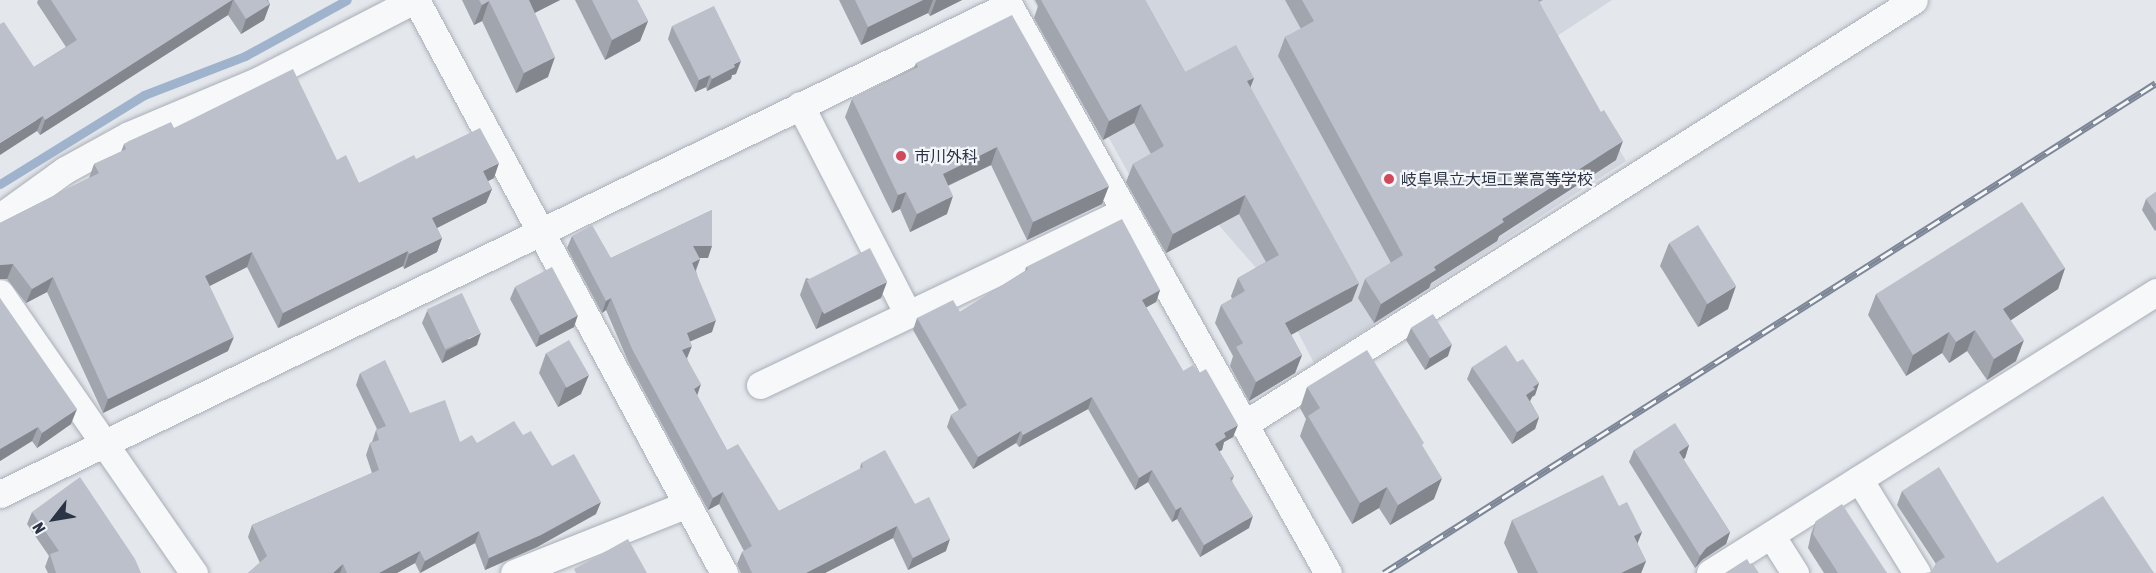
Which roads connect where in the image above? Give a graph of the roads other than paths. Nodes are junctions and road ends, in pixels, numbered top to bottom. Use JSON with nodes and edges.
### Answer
{"nodes":[{"id":1,"x":415,"y":0,"type":"edge"},
{"id":2,"x":1914,"y":0,"type":"edge"},
{"id":3,"x":1007,"y":3,"type":"edge"},
{"id":4,"x":800,"y":105,"type":"junction"},
{"id":5,"x":1124,"y":211,"type":"junction"},
{"id":6,"x":0,"y":217,"type":"edge"},
{"id":7,"x":539,"y":233,"type":"junction"},
{"id":8,"x":2156,"y":292,"type":"edge"},
{"id":9,"x":0,"y":293,"type":"edge"},
{"id":10,"x":908,"y":315,"type":"junction"},
{"id":11,"x":760,"y":385,"type":"dead end"},
{"id":12,"x":1243,"y":425,"type":"junction"},
{"id":13,"x":104,"y":444,"type":"junction"},
{"id":14,"x":1859,"y":479,"type":"junction"},
{"id":15,"x":0,"y":494,"type":"edge"},
{"id":16,"x":687,"y":504,"type":"junction"},
{"id":17,"x":1770,"y":535,"type":"junction"},
{"id":18,"x":516,"y":572,"type":"edge"},
{"id":19,"x":194,"y":573,"type":"edge"},
{"id":20,"x":724,"y":573,"type":"edge"},
{"id":21,"x":1328,"y":573,"type":"edge"},
{"id":22,"x":1710,"y":573,"type":"edge"},
{"id":23,"x":1795,"y":573,"type":"edge"},
{"id":24,"x":1917,"y":573,"type":"edge"}],
"edges":[{"from":1,"to":6,"type":"street"},
{"from":1,"to":7,"type":"street"},
{"from":2,"to":12,"type":"street"},
{"from":3,"to":4,"type":"street"},
{"from":3,"to":5,"type":"street"},
{"from":4,"to":7,"type":"street"},
{"from":4,"to":10,"type":"street"},
{"from":5,"to":10,"type":"street"},
{"from":5,"to":12,"type":"street"},
{"from":7,"to":13,"type":"street"},
{"from":7,"to":16,"type":"street"},
{"from":8,"to":14,"type":"street"},
{"from":9,"to":13,"type":"street"},
{"from":10,"to":11,"type":"street"},
{"from":12,"to":21,"type":"street"},
{"from":13,"to":15,"type":"street"},
{"from":13,"to":19,"type":"street"},
{"from":14,"to":17,"type":"street"},
{"from":14,"to":24,"type":"street"},
{"from":16,"to":18,"type":"street"},
{"from":16,"to":20,"type":"street"},
{"from":17,"to":22,"type":"street"},
{"from":17,"to":23,"type":"street"}]}
